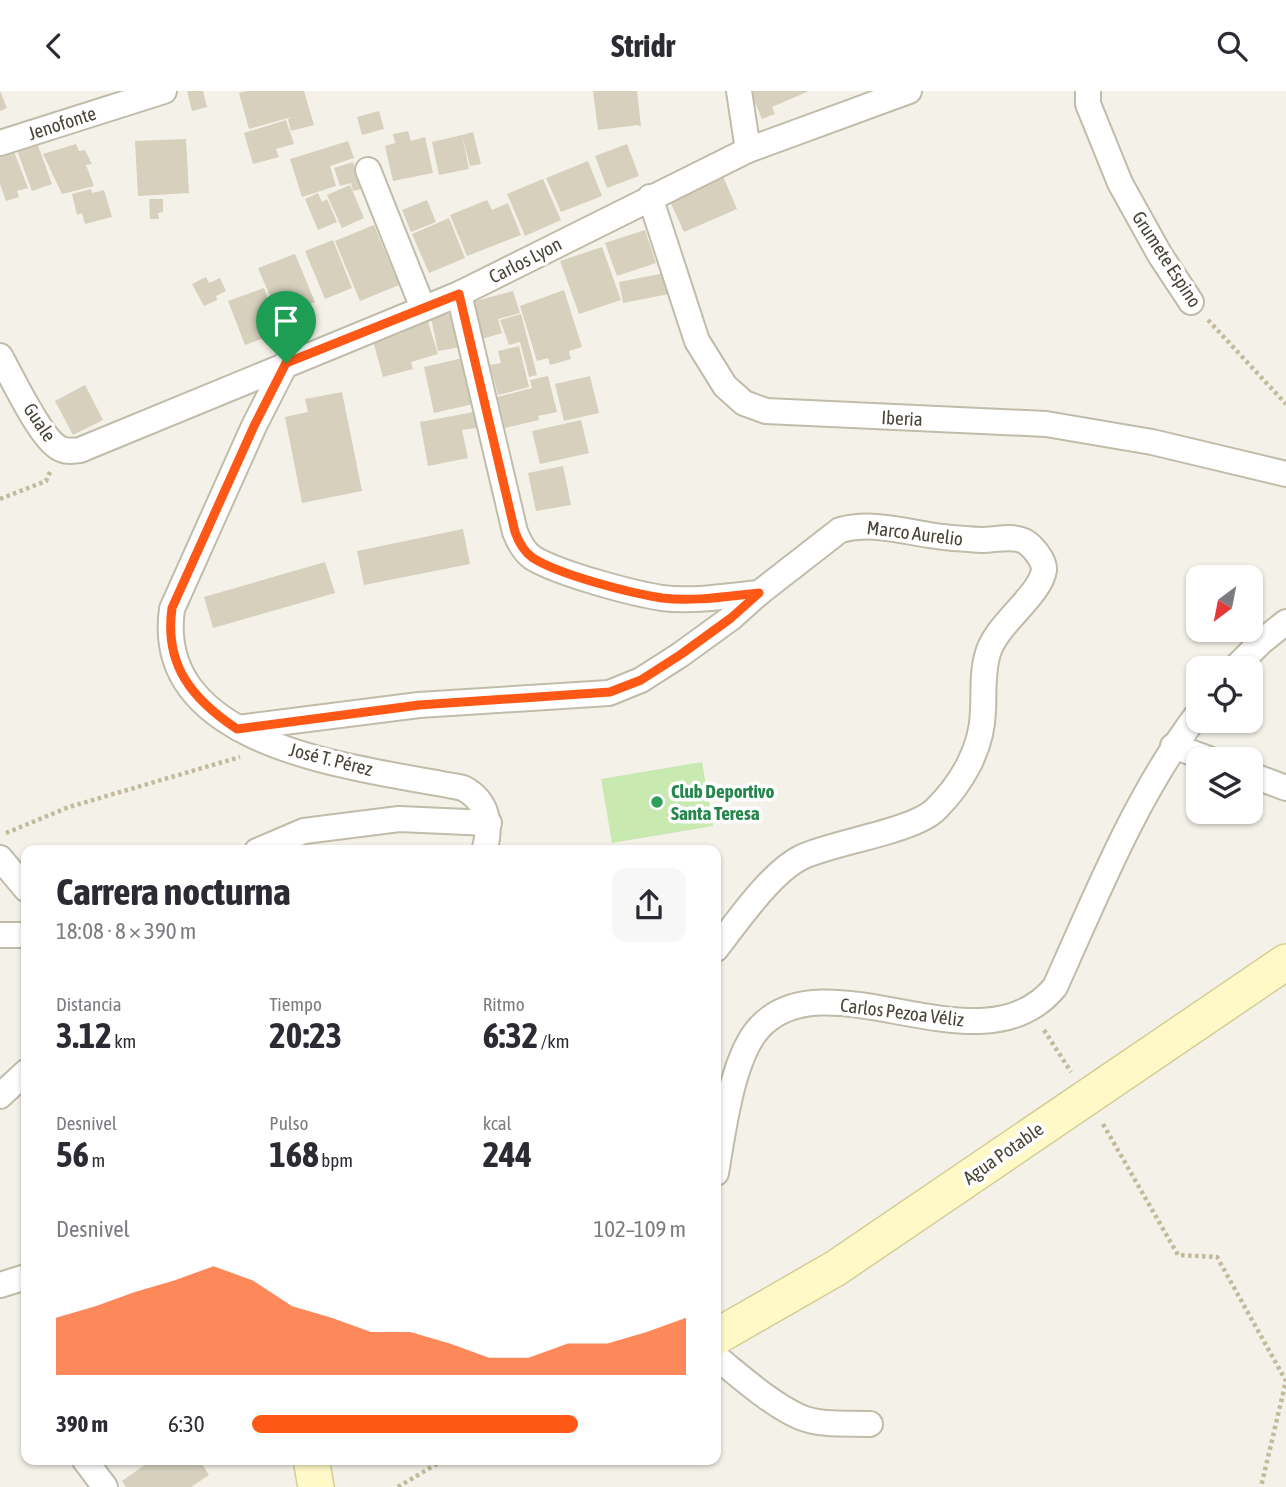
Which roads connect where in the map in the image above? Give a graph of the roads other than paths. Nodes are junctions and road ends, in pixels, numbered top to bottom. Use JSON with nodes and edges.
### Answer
{"nodes":[{"id":1,"x":163,"y":91,"type":"edge"},
{"id":2,"x":739,"y":91,"type":"edge"},
{"id":3,"x":909,"y":91,"type":"edge"},
{"id":4,"x":1088,"y":91,"type":"edge"},
{"id":5,"x":0,"y":143,"type":"edge"},
{"id":6,"x":748,"y":150,"type":"junction"},
{"id":7,"x":368,"y":170,"type":"dead end"},
{"id":8,"x":650,"y":197,"type":"junction"},
{"id":9,"x":459,"y":294,"type":"junction"},
{"id":10,"x":1191,"y":302,"type":"road end"},
{"id":11,"x":423,"y":308,"type":"junction"},
{"id":12,"x":0,"y":356,"type":"edge"},
{"id":13,"x":286,"y":363,"type":"junction"},
{"id":14,"x":61,"y":449,"type":"joint"},
{"id":15,"x":1286,"y":474,"type":"edge"},
{"id":16,"x":759,"y":593,"type":"junction"},
{"id":17,"x":1286,"y":622,"type":"edge"},
{"id":18,"x":1247,"y":656,"type":"edge"},
{"id":19,"x":237,"y":729,"type":"junction"},
{"id":20,"x":1186,"y":729,"type":"edge"},
{"id":21,"x":1173,"y":746,"type":"junction"},
{"id":22,"x":1186,"y":751,"type":"edge"},
{"id":23,"x":1263,"y":779,"type":"edge"},
{"id":24,"x":1286,"y":788,"type":"edge"},
{"id":25,"x":489,"y":823,"type":"junction"},
{"id":26,"x":271,"y":845,"type":"edge"},
{"id":27,"x":485,"y":845,"type":"edge"},
{"id":28,"x":0,"y":858,"type":"edge"},
{"id":29,"x":21,"y":883,"type":"edge"},
{"id":30,"x":0,"y":935,"type":"edge"},
{"id":31,"x":21,"y":935,"type":"edge"},
{"id":32,"x":721,"y":943,"type":"edge"},
{"id":33,"x":1286,"y":962,"type":"edge"},
{"id":34,"x":21,"y":1076,"type":"edge"},
{"id":35,"x":0,"y":1095,"type":"edge"},
{"id":36,"x":721,"y":1124,"type":"edge"},
{"id":37,"x":21,"y":1279,"type":"edge"},
{"id":38,"x":0,"y":1285,"type":"edge"},
{"id":39,"x":721,"y":1333,"type":"edge"},
{"id":40,"x":721,"y":1361,"type":"edge"},
{"id":41,"x":870,"y":1424,"type":"dead end"},
{"id":42,"x":88,"y":1465,"type":"edge"},
{"id":43,"x":313,"y":1465,"type":"edge"},
{"id":44,"x":104,"y":1487,"type":"edge"},
{"id":45,"x":316,"y":1487,"type":"edge"}],
"edges":[{"from":1,"to":5,"type":"street","name":"Jenofonte"},
{"from":2,"to":6,"type":"street"},
{"from":3,"to":6,"type":"street","name":"Carlos Lyon"},
{"from":4,"to":10,"type":"street","name":"Grumete Espino"},
{"from":6,"to":8,"type":"street","name":"Carlos Lyon"},
{"from":7,"to":11,"type":"street"},
{"from":8,"to":9,"type":"street","name":"Carlos Lyon"},
{"from":8,"to":15,"type":"street","name":"Iberia"},
{"from":9,"to":11,"type":"street","name":"Carlos Lyon"},
{"from":9,"to":16,"type":"street"},
{"from":11,"to":13,"type":"street","name":"Carlos Lyon"},
{"from":12,"to":14,"type":"street","name":"Guale"},
{"from":13,"to":14,"type":"street","name":"Carlos Lyon"},
{"from":13,"to":19,"type":"street","name":"José T. Pérez"},
{"from":16,"to":19,"type":"street"},
{"from":16,"to":32,"type":"street","name":"Marco Aurelio"},
{"from":17,"to":18,"type":"street"},
{"from":19,"to":25,"type":"street","name":"José T. Pérez"},
{"from":20,"to":21,"type":"street"},
{"from":21,"to":22,"type":"street"},
{"from":21,"to":36,"type":"street","name":"Carlos Pezoa Véliz"},
{"from":23,"to":24,"type":"street"},
{"from":25,"to":26,"type":"street"},
{"from":25,"to":27,"type":"street"},
{"from":28,"to":29,"type":"street"},
{"from":30,"to":31,"type":"street"},
{"from":33,"to":39,"type":"main road","name":"Agua Potable"},
{"from":34,"to":35,"type":"street"},
{"from":37,"to":38,"type":"street"},
{"from":40,"to":41,"type":"street"},
{"from":42,"to":44,"type":"street"},
{"from":43,"to":45,"type":"main road"}]}
